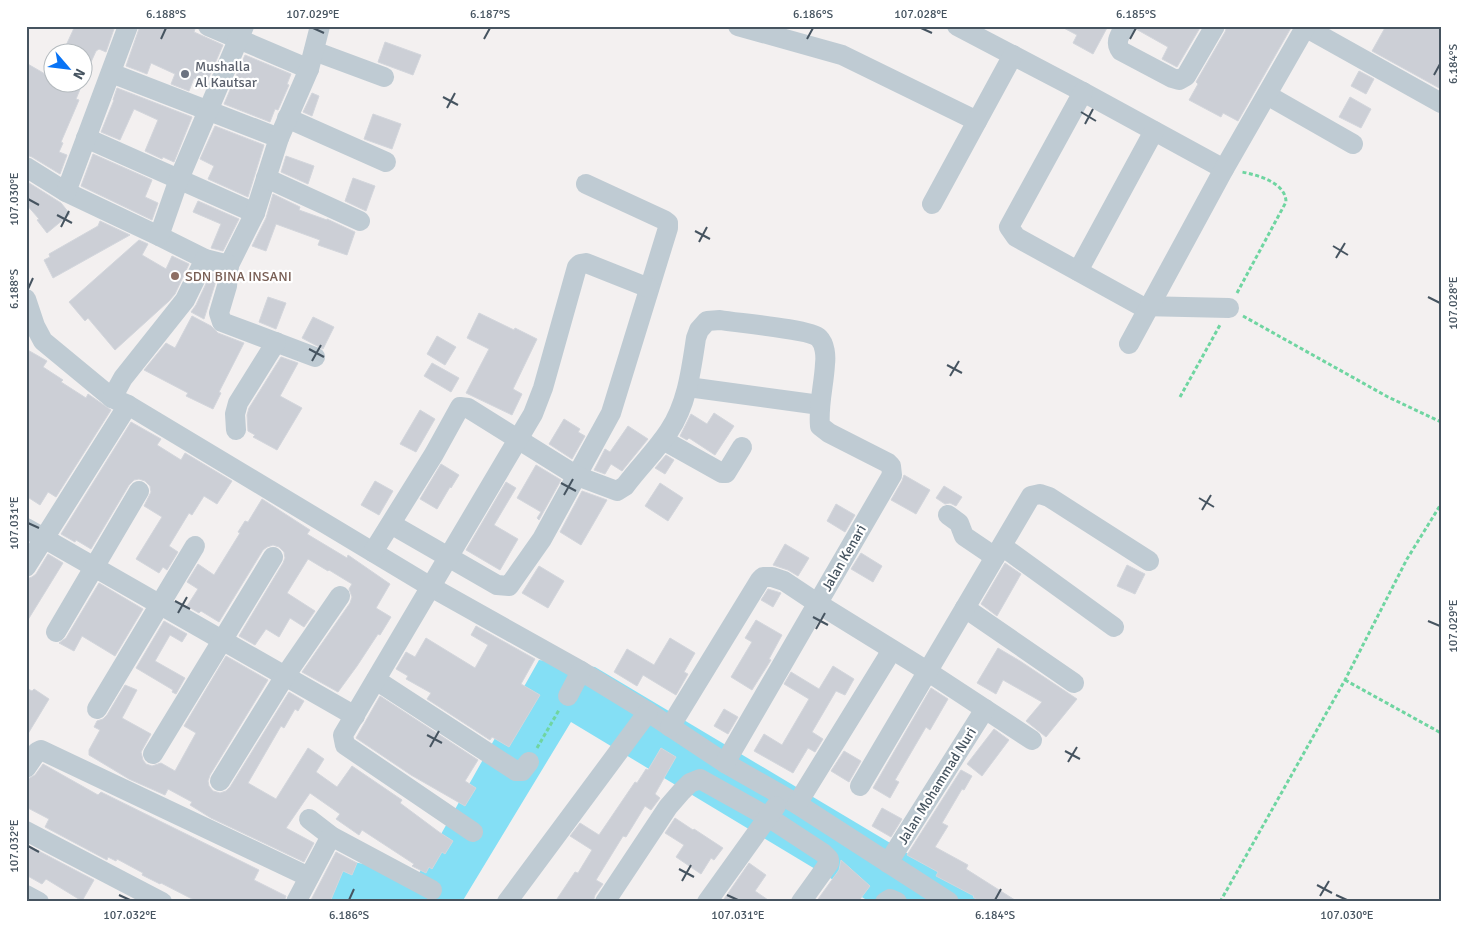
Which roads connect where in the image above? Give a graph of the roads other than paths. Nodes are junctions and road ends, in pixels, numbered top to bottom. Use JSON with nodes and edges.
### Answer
{"nodes":[{"id":1,"x":128,"y":26,"type":"edge"},
{"id":2,"x":208,"y":26,"type":"edge"},
{"id":3,"x":320,"y":26,"type":"edge"},
{"id":4,"x":738,"y":26,"type":"edge"},
{"id":5,"x":957,"y":26,"type":"edge"},
{"id":6,"x":1125,"y":26,"type":"edge"},
{"id":7,"x":1215,"y":26,"type":"edge"},
{"id":8,"x":1305,"y":27,"type":"edge"},
{"id":9,"x":242,"y":33,"type":"edge"},
{"id":10,"x":1013,"y":55,"type":"junction"},
{"id":11,"x":311,"y":60,"type":"junction"},
{"id":12,"x":111,"y":72,"type":"junction"},
{"id":13,"x":384,"y":78,"type":"dead end"},
{"id":14,"x":1083,"y":92,"type":"junction"},
{"id":15,"x":1267,"y":95,"type":"junction"},
{"id":16,"x":1441,"y":103,"type":"edge"},
{"id":17,"x":208,"y":109,"type":"junction"},
{"id":18,"x":287,"y":118,"type":"junction"},
{"id":19,"x":978,"y":121,"type":"junction"},
{"id":20,"x":1154,"y":131,"type":"junction"},
{"id":21,"x":86,"y":138,"type":"junction"},
{"id":22,"x":279,"y":138,"type":"junction"},
{"id":23,"x":1353,"y":144,"type":"dead end"},
{"id":24,"x":386,"y":162,"type":"dead end"},
{"id":25,"x":26,"y":167,"type":"edge"},
{"id":26,"x":1224,"y":169,"type":"junction"},
{"id":27,"x":266,"y":178,"type":"junction"},
{"id":28,"x":179,"y":179,"type":"junction"},
{"id":29,"x":586,"y":184,"type":"dead end"},
{"id":30,"x":66,"y":192,"type":"junction"},
{"id":31,"x":932,"y":204,"type":"dead end"},
{"id":32,"x":255,"y":213,"type":"junction"},
{"id":33,"x":360,"y":222,"type":"dead end"},
{"id":34,"x":159,"y":236,"type":"junction"},
{"id":35,"x":205,"y":259,"type":"junction"},
{"id":36,"x":229,"y":266,"type":"junction"},
{"id":37,"x":1078,"y":271,"type":"junction"},
{"id":38,"x":649,"y":288,"type":"junction"},
{"id":39,"x":26,"y":299,"type":"edge"},
{"id":40,"x":1149,"y":306,"type":"junction"},
{"id":41,"x":1230,"y":308,"type":"road end"},
{"id":42,"x":276,"y":342,"type":"junction"},
{"id":43,"x":1129,"y":344,"type":"dead end"},
{"id":44,"x":315,"y":357,"type":"dead end"},
{"id":45,"x":688,"y":387,"type":"junction"},
{"id":46,"x":119,"y":394,"type":"junction"},
{"id":47,"x":820,"y":405,"type":"junction"},
{"id":48,"x":236,"y":430,"type":"dead end"},
{"id":49,"x":518,"y":440,"type":"junction"},
{"id":50,"x":663,"y":440,"type":"junction"},
{"id":51,"x":742,"y":447,"type":"dead end"},
{"id":52,"x":577,"y":476,"type":"junction"},
{"id":53,"x":138,"y":491,"type":"dead end"},
{"id":54,"x":948,"y":515,"type":"dead end"},
{"id":55,"x":391,"y":524,"type":"junction"},
{"id":56,"x":26,"y":528,"type":"edge"},
{"id":57,"x":44,"y":538,"type":"junction"},
{"id":58,"x":195,"y":546,"type":"dead end"},
{"id":59,"x":373,"y":552,"type":"junction"},
{"id":60,"x":998,"y":552,"type":"junction"},
{"id":61,"x":449,"y":556,"type":"junction"},
{"id":62,"x":273,"y":557,"type":"dead end"},
{"id":63,"x":1149,"y":561,"type":"dead end"},
{"id":64,"x":26,"y":567,"type":"edge"},
{"id":65,"x":95,"y":567,"type":"junction"},
{"id":66,"x":431,"y":587,"type":"junction"},
{"id":67,"x":340,"y":596,"type":"dead end"},
{"id":68,"x":818,"y":603,"type":"junction"},
{"id":69,"x":160,"y":604,"type":"junction"},
{"id":70,"x":965,"y":608,"type":"junction"},
{"id":71,"x":1114,"y":627,"type":"dead end"},
{"id":72,"x":56,"y":632,"type":"dead end"},
{"id":73,"x":223,"y":640,"type":"junction"},
{"id":74,"x":892,"y":650,"type":"junction"},
{"id":75,"x":928,"y":671,"type":"junction"},
{"id":76,"x":285,"y":676,"type":"junction"},
{"id":77,"x":376,"y":680,"type":"junction"},
{"id":78,"x":1074,"y":683,"type":"dead end"},
{"id":79,"x":985,"y":709,"type":"junction"},
{"id":80,"x":97,"y":710,"type":"dead end"},
{"id":81,"x":355,"y":716,"type":"junction"},
{"id":82,"x":642,"y":720,"type":"junction"},
{"id":83,"x":670,"y":726,"type":"junction"},
{"id":84,"x":1032,"y":740,"type":"dead end"},
{"id":85,"x":153,"y":754,"type":"dead end"},
{"id":86,"x":725,"y":762,"type":"junction"},
{"id":87,"x":518,"y":766,"type":"road end"},
{"id":88,"x":26,"y":768,"type":"edge"},
{"id":89,"x":220,"y":781,"type":"dead end"},
{"id":90,"x":860,"y":786,"type":"dead end"},
{"id":91,"x":780,"y":806,"type":"junction"},
{"id":92,"x":309,"y":819,"type":"dead end"},
{"id":93,"x":26,"y":831,"type":"edge"},
{"id":94,"x":473,"y":832,"type":"dead end"},
{"id":95,"x":331,"y":836,"type":"junction"},
{"id":96,"x":888,"y":863,"type":"junction"},
{"id":97,"x":309,"y":877,"type":"junction"},
{"id":98,"x":432,"y":890,"type":"dead end"},
{"id":99,"x":26,"y":895,"type":"edge"},
{"id":100,"x":39,"y":902,"type":"edge"},
{"id":101,"x":162,"y":902,"type":"edge"},
{"id":102,"x":296,"y":902,"type":"edge"},
{"id":103,"x":507,"y":902,"type":"edge"},
{"id":104,"x":605,"y":902,"type":"edge"},
{"id":105,"x":707,"y":902,"type":"edge"},
{"id":106,"x":801,"y":902,"type":"edge"},
{"id":107,"x":885,"y":902,"type":"edge"},
{"id":108,"x":897,"y":902,"type":"edge"},
{"id":109,"x":949,"y":902,"type":"edge"}],
"edges":[{"from":1,"to":12,"type":"street"},
{"from":2,"to":9,"type":"street"},
{"from":3,"to":11,"type":"street"},
{"from":4,"to":19,"type":"street"},
{"from":5,"to":10,"type":"street"},
{"from":6,"to":7,"type":"street"},
{"from":8,"to":15,"type":"street"},
{"from":8,"to":16,"type":"street"},
{"from":9,"to":11,"type":"street"},
{"from":9,"to":17,"type":"street"},
{"from":10,"to":14,"type":"street"},
{"from":10,"to":19,"type":"street"},
{"from":11,"to":13,"type":"street"},
{"from":11,"to":18,"type":"street"},
{"from":12,"to":17,"type":"street"},
{"from":12,"to":21,"type":"street"},
{"from":14,"to":20,"type":"street"},
{"from":14,"to":37,"type":"street"},
{"from":15,"to":23,"type":"street"},
{"from":15,"to":26,"type":"street"},
{"from":17,"to":22,"type":"street"},
{"from":17,"to":28,"type":"street"},
{"from":18,"to":22,"type":"street"},
{"from":18,"to":24,"type":"street"},
{"from":19,"to":31,"type":"street"},
{"from":20,"to":26,"type":"street"},
{"from":20,"to":37,"type":"street"},
{"from":21,"to":28,"type":"street"},
{"from":21,"to":30,"type":"street"},
{"from":22,"to":27,"type":"street"},
{"from":25,"to":30,"type":"street"},
{"from":26,"to":40,"type":"street"},
{"from":27,"to":32,"type":"street"},
{"from":27,"to":33,"type":"street"},
{"from":28,"to":32,"type":"street"},
{"from":28,"to":34,"type":"street"},
{"from":29,"to":38,"type":"street"},
{"from":30,"to":34,"type":"street"},
{"from":32,"to":36,"type":"street"},
{"from":34,"to":35,"type":"street"},
{"from":35,"to":36,"type":"street"},
{"from":35,"to":46,"type":"street"},
{"from":36,"to":42,"type":"street"},
{"from":37,"to":40,"type":"street"},
{"from":38,"to":49,"type":"street"},
{"from":38,"to":52,"type":"street"},
{"from":39,"to":46,"type":"street"},
{"from":40,"to":41,"type":"street"},
{"from":40,"to":43,"type":"street"},
{"from":42,"to":44,"type":"street"},
{"from":42,"to":48,"type":"street"},
{"from":45,"to":47,"type":"street"},
{"from":45,"to":47,"type":"street"},
{"from":45,"to":50,"type":"street"},
{"from":46,"to":57,"type":"street"},
{"from":46,"to":59,"type":"street"},
{"from":47,"to":68,"type":"street","name":"Jalan Kenari"},
{"from":49,"to":52,"type":"street"},
{"from":49,"to":55,"type":"street"},
{"from":49,"to":61,"type":"street"},
{"from":50,"to":51,"type":"street"},
{"from":50,"to":52,"type":"street"},
{"from":52,"to":61,"type":"street"},
{"from":53,"to":65,"type":"street"},
{"from":54,"to":60,"type":"street"},
{"from":55,"to":59,"type":"street"},
{"from":55,"to":61,"type":"street"},
{"from":56,"to":57,"type":"street"},
{"from":57,"to":64,"type":"street"},
{"from":57,"to":65,"type":"street"},
{"from":58,"to":69,"type":"street"},
{"from":59,"to":66,"type":"street"},
{"from":60,"to":63,"type":"street"},
{"from":60,"to":70,"type":"street"},
{"from":60,"to":71,"type":"street"},
{"from":61,"to":66,"type":"street"},
{"from":62,"to":73,"type":"street"},
{"from":65,"to":69,"type":"street"},
{"from":65,"to":72,"type":"street"},
{"from":66,"to":77,"type":"street"},
{"from":66,"to":82,"type":"street"},
{"from":67,"to":76,"type":"street"},
{"from":68,"to":74,"type":"street"},
{"from":68,"to":83,"type":"street"},
{"from":68,"to":86,"type":"street","name":"Jalan Kenari"},
{"from":69,"to":73,"type":"street"},
{"from":69,"to":80,"type":"street"},
{"from":70,"to":75,"type":"street"},
{"from":70,"to":78,"type":"street"},
{"from":73,"to":76,"type":"street"},
{"from":73,"to":85,"type":"street"},
{"from":74,"to":75,"type":"street"},
{"from":74,"to":91,"type":"street"},
{"from":75,"to":79,"type":"street"},
{"from":75,"to":90,"type":"street"},
{"from":76,"to":81,"type":"street"},
{"from":76,"to":89,"type":"street"},
{"from":77,"to":81,"type":"street"},
{"from":77,"to":87,"type":"street"},
{"from":79,"to":84,"type":"street"},
{"from":79,"to":96,"type":"street","name":"Jalan Mohammad Nuri"},
{"from":81,"to":94,"type":"street"},
{"from":82,"to":83,"type":"street"},
{"from":82,"to":103,"type":"street"},
{"from":83,"to":86,"type":"street"},
{"from":86,"to":91,"type":"street"},
{"from":88,"to":97,"type":"street"},
{"from":91,"to":96,"type":"street"},
{"from":91,"to":104,"type":"street"},
{"from":91,"to":105,"type":"street"},
{"from":91,"to":106,"type":"street"},
{"from":92,"to":95,"type":"street"},
{"from":93,"to":101,"type":"street"},
{"from":95,"to":97,"type":"street"},
{"from":95,"to":98,"type":"street"},
{"from":96,"to":109,"type":"street"},
{"from":97,"to":102,"type":"street"},
{"from":99,"to":100,"type":"street"},
{"from":107,"to":108,"type":"street"}]}
